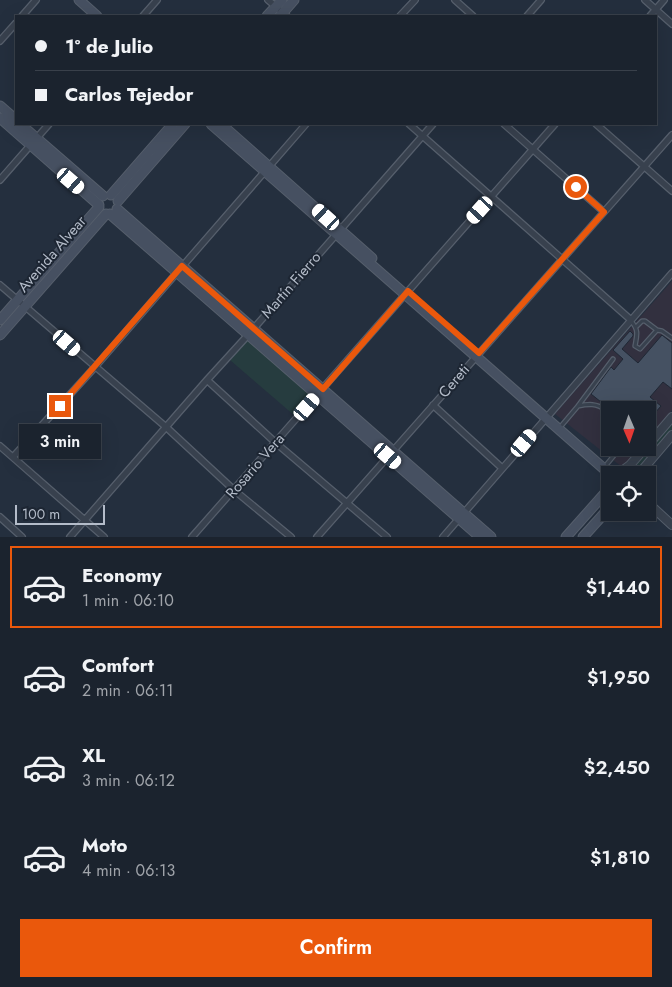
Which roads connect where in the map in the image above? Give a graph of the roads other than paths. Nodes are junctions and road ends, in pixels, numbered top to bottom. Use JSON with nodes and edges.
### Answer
{"nodes":[{"id":1,"x":36,"y":0,"type":"edge"},
{"id":2,"x":70,"y":0,"type":"edge"},
{"id":3,"x":79,"y":0,"type":"edge"},
{"id":4,"x":157,"y":0,"type":"edge"},
{"id":5,"x":268,"y":0,"type":"edge"},
{"id":6,"x":294,"y":0,"type":"edge"},
{"id":7,"x":415,"y":0,"type":"edge"},
{"id":8,"x":455,"y":0,"type":"edge"},
{"id":9,"x":541,"y":0,"type":"edge"},
{"id":10,"x":645,"y":0,"type":"edge"},
{"id":11,"x":664,"y":0,"type":"edge"},
{"id":12,"x":281,"y":10,"type":"edge"},
{"id":13,"x":656,"y":10,"type":"junction"},
{"id":14,"x":23,"y":15,"type":"edge"},
{"id":15,"x":87,"y":15,"type":"edge"},
{"id":16,"x":96,"y":15,"type":"edge"},
{"id":17,"x":144,"y":15,"type":"edge"},
{"id":18,"x":269,"y":15,"type":"edge"},
{"id":19,"x":401,"y":15,"type":"edge"},
{"id":20,"x":472,"y":15,"type":"edge"},
{"id":21,"x":528,"y":15,"type":"edge"},
{"id":22,"x":651,"y":15,"type":"edge"},
{"id":23,"x":15,"y":24,"type":"edge"},
{"id":24,"x":672,"y":24,"type":"edge"},
{"id":25,"x":0,"y":41,"type":"edge"},
{"id":26,"x":0,"y":106,"type":"edge"},
{"id":27,"x":0,"y":118,"type":"edge"},
{"id":28,"x":15,"y":119,"type":"edge"},
{"id":29,"x":21,"y":125,"type":"edge"},
{"id":30,"x":48,"y":125,"type":"edge"},
{"id":31,"x":172,"y":125,"type":"edge"},
{"id":32,"x":184,"y":125,"type":"edge"},
{"id":33,"x":211,"y":125,"type":"edge"},
{"id":34,"x":222,"y":125,"type":"edge"},
{"id":35,"x":305,"y":125,"type":"edge"},
{"id":36,"x":410,"y":125,"type":"edge"},
{"id":37,"x":432,"y":125,"type":"edge"},
{"id":38,"x":505,"y":125,"type":"edge"},
{"id":39,"x":554,"y":125,"type":"edge"},
{"id":40,"x":597,"y":125,"type":"edge"},
{"id":41,"x":422,"y":135,"type":"junction"},
{"id":42,"x":672,"y":135,"type":"edge"},
{"id":43,"x":33,"y":141,"type":"junction"},
{"id":44,"x":533,"y":149,"type":"junction"},
{"id":45,"x":644,"y":167,"type":"junction"},
{"id":46,"x":267,"y":169,"type":"junction"},
{"id":47,"x":0,"y":180,"type":"edge"},
{"id":48,"x":672,"y":191,"type":"edge"},
{"id":49,"x":492,"y":196,"type":"junction"},
{"id":50,"x":108,"y":205,"type":"junction"},
{"id":51,"x":604,"y":212,"type":"junction"},
{"id":52,"x":338,"y":232,"type":"junction"},
{"id":53,"x":562,"y":259,"type":"junction"},
{"id":54,"x":180,"y":269,"type":"junction"},
{"id":55,"x":672,"y":273,"type":"edge"},
{"id":56,"x":0,"y":285,"type":"edge"},
{"id":57,"x":407,"y":293,"type":"junction"},
{"id":58,"x":21,"y":303,"type":"junction"},
{"id":59,"x":0,"y":320,"type":"edge"},
{"id":60,"x":631,"y":320,"type":"junction"},
{"id":61,"x":636,"y":326,"type":"junction"},
{"id":62,"x":657,"y":330,"type":"junction"},
{"id":63,"x":251,"y":331,"type":"junction"},
{"id":64,"x":0,"y":335,"type":"edge"},
{"id":65,"x":672,"y":338,"type":"edge"},
{"id":66,"x":477,"y":354,"type":"junction"},
{"id":67,"x":613,"y":359,"type":"dead end"},
{"id":68,"x":95,"y":367,"type":"junction"},
{"id":69,"x":206,"y":380,"type":"junction"},
{"id":70,"x":320,"y":392,"type":"junction"},
{"id":71,"x":433,"y":405,"type":"junction"},
{"id":72,"x":578,"y":406,"type":"junction"},
{"id":73,"x":601,"y":406,"type":"edge"},
{"id":74,"x":547,"y":415,"type":"junction"},
{"id":75,"x":672,"y":417,"type":"edge"},
{"id":76,"x":562,"y":425,"type":"junction"},
{"id":77,"x":166,"y":426,"type":"junction"},
{"id":78,"x":672,"y":435,"type":"edge"},
{"id":79,"x":656,"y":436,"type":"edge"},
{"id":80,"x":276,"y":443,"type":"junction"},
{"id":81,"x":0,"y":446,"type":"edge"},
{"id":82,"x":391,"y":453,"type":"junction"},
{"id":83,"x":614,"y":456,"type":"edge"},
{"id":84,"x":638,"y":456,"type":"edge"},
{"id":85,"x":13,"y":457,"type":"junction"},
{"id":86,"x":607,"y":464,"type":"joint"},
{"id":87,"x":607,"y":466,"type":"edge"},
{"id":88,"x":627,"y":466,"type":"edge"},
{"id":89,"x":646,"y":466,"type":"edge"},
{"id":90,"x":502,"y":468,"type":"junction"},
{"id":91,"x":234,"y":490,"type":"junction"},
{"id":92,"x":601,"y":498,"type":"edge"},
{"id":93,"x":348,"y":503,"type":"junction"},
{"id":94,"x":656,"y":510,"type":"edge"},
{"id":95,"x":461,"y":516,"type":"junction"},
{"id":96,"x":601,"y":516,"type":"edge"},
{"id":97,"x":0,"y":518,"type":"edge"},
{"id":98,"x":85,"y":520,"type":"junction"},
{"id":99,"x":672,"y":525,"type":"edge"},
{"id":100,"x":195,"y":536,"type":"edge"},
{"id":101,"x":22,"y":537,"type":"edge"},
{"id":102,"x":70,"y":537,"type":"edge"},
{"id":103,"x":104,"y":537,"type":"edge"},
{"id":104,"x":291,"y":537,"type":"edge"},
{"id":105,"x":317,"y":537,"type":"edge"},
{"id":106,"x":387,"y":537,"type":"edge"},
{"id":107,"x":442,"y":537,"type":"edge"},
{"id":108,"x":480,"y":537,"type":"edge"},
{"id":109,"x":491,"y":537,"type":"edge"},
{"id":110,"x":566,"y":537,"type":"edge"},
{"id":111,"x":583,"y":537,"type":"edge"}],
"edges":[{"from":1,"to":14,"type":"street"},
{"from":2,"to":15,"type":"main road"},
{"from":3,"to":16,"type":"main road"},
{"from":4,"to":17,"type":"street"},
{"from":5,"to":12,"type":"street"},
{"from":6,"to":12,"type":"main road"},
{"from":7,"to":19,"type":"street"},
{"from":8,"to":20,"type":"street"},
{"from":9,"to":21,"type":"street"},
{"from":10,"to":13,"type":"street"},
{"from":11,"to":13,"type":"street"},
{"from":12,"to":18,"type":"main road"},
{"from":13,"to":22,"type":"street"},
{"from":13,"to":24,"type":"street"},
{"from":23,"to":25,"type":"street"},
{"from":26,"to":28,"type":"main road"},
{"from":27,"to":43,"type":"main road"},
{"from":29,"to":43,"type":"main road"},
{"from":30,"to":43,"type":"street"},
{"from":31,"to":50,"type":"main road","name":"Avenida Alvear"},
{"from":32,"to":50,"type":"main road","name":"Avenida Alvear"},
{"from":33,"to":46,"type":"main road"},
{"from":34,"to":46,"type":"main road"},
{"from":35,"to":46,"type":"street"},
{"from":36,"to":41,"type":"street"},
{"from":37,"to":41,"type":"street","name":"Martín Fierro"},
{"from":38,"to":44,"type":"street"},
{"from":39,"to":44,"type":"street","name":"Rosario Vera"},
{"from":40,"to":45,"type":"street"},
{"from":41,"to":49,"type":"street"},
{"from":41,"to":52,"type":"street","name":"Martín Fierro"},
{"from":42,"to":45,"type":"street","name":"Cereti"},
{"from":43,"to":47,"type":"street"},
{"from":43,"to":50,"type":"main road"},
{"from":44,"to":49,"type":"street","name":"Rosario Vera"},
{"from":44,"to":51,"type":"street"},
{"from":45,"to":48,"type":"street"},
{"from":45,"to":51,"type":"street","name":"Cereti"},
{"from":46,"to":52,"type":"main road"},
{"from":46,"to":54,"type":"street"},
{"from":49,"to":53,"type":"street"},
{"from":49,"to":57,"type":"street","name":"Rosario Vera"},
{"from":50,"to":54,"type":"main road"},
{"from":50,"to":58,"type":"main road","name":"Avenida Alvear"},
{"from":51,"to":53,"type":"street","name":"Cereti"},
{"from":52,"to":57,"type":"main road"},
{"from":52,"to":63,"type":"street","name":"Martín Fierro"},
{"from":53,"to":60,"type":"street"},
{"from":53,"to":66,"type":"street","name":"Cereti"},
{"from":54,"to":63,"type":"main road"},
{"from":54,"to":68,"type":"street"},
{"from":55,"to":60,"type":"street"},
{"from":56,"to":58,"type":"street"},
{"from":57,"to":66,"type":"main road"},
{"from":57,"to":70,"type":"street","name":"Rosario Vera"},
{"from":58,"to":59,"type":"main road","name":"Avenida Alvear"},
{"from":58,"to":64,"type":"main road","name":"Avenida Alvear"},
{"from":58,"to":68,"type":"street"},
{"from":60,"to":61,"type":"lane"},
{"from":60,"to":74,"type":"street"},
{"from":61,"to":62,"type":"lane"},
{"from":61,"to":62,"type":"lane"},
{"from":62,"to":65,"type":"lane"},
{"from":63,"to":69,"type":"street","name":"Martín Fierro"},
{"from":63,"to":70,"type":"main road"},
{"from":66,"to":71,"type":"street","name":"Cereti"},
{"from":66,"to":74,"type":"main road"},
{"from":67,"to":72,"type":"lane"},
{"from":68,"to":77,"type":"street"},
{"from":68,"to":85,"type":"street"},
{"from":69,"to":77,"type":"street","name":"Martín Fierro"},
{"from":69,"to":80,"type":"street"},
{"from":70,"to":80,"type":"street","name":"Rosario Vera"},
{"from":70,"to":82,"type":"main road"},
{"from":71,"to":82,"type":"street","name":"Cereti"},
{"from":71,"to":90,"type":"street"},
{"from":72,"to":73,"type":"lane"},
{"from":72,"to":76,"type":"lane"},
{"from":74,"to":76,"type":"main road"},
{"from":74,"to":87,"type":"main road"},
{"from":74,"to":90,"type":"street"},
{"from":75,"to":79,"type":"street"},
{"from":76,"to":86,"type":"main road"},
{"from":77,"to":91,"type":"street"},
{"from":77,"to":98,"type":"street","name":"Martín Fierro"},
{"from":78,"to":89,"type":"street"},
{"from":80,"to":91,"type":"street","name":"Rosario Vera"},
{"from":80,"to":93,"type":"street"},
{"from":81,"to":85,"type":"street"},
{"from":82,"to":93,"type":"street","name":"Cereti"},
{"from":82,"to":95,"type":"main road"},
{"from":83,"to":86,"type":"lane"},
{"from":84,"to":88,"type":"street"},
{"from":85,"to":98,"type":"street"},
{"from":90,"to":95,"type":"street"},
{"from":91,"to":100,"type":"street","name":"Rosario Vera"},
{"from":91,"to":104,"type":"street"},
{"from":92,"to":110,"type":"main road"},
{"from":93,"to":105,"type":"street","name":"Cereti"},
{"from":93,"to":106,"type":"street"},
{"from":94,"to":99,"type":"street"},
{"from":95,"to":107,"type":"street"},
{"from":95,"to":108,"type":"main road"},
{"from":95,"to":109,"type":"main road"},
{"from":96,"to":111,"type":"main road"},
{"from":97,"to":101,"type":"street"},
{"from":98,"to":102,"type":"street","name":"Martín Fierro"},
{"from":98,"to":103,"type":"street"}]}
